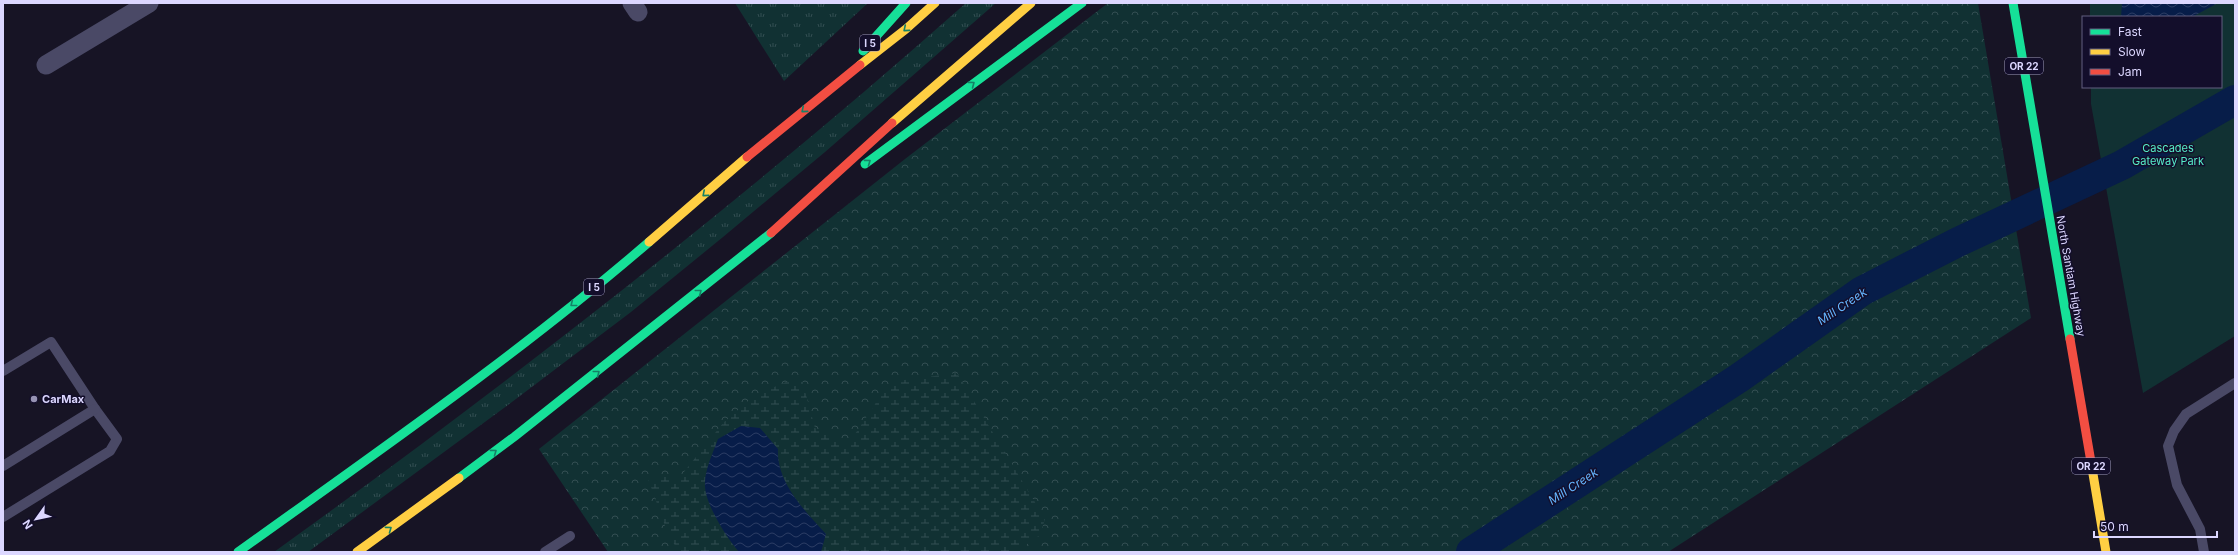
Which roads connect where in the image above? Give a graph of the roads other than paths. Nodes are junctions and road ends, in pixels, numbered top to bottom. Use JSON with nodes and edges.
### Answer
{"nodes":[{"id":1,"x":149,"y":3,"type":"edge"},
{"id":2,"x":906,"y":3,"type":"edge"},
{"id":3,"x":935,"y":3,"type":"edge"},
{"id":4,"x":1031,"y":3,"type":"edge"},
{"id":5,"x":1082,"y":3,"type":"edge"},
{"id":6,"x":2012,"y":3,"type":"edge"},
{"id":7,"x":2018,"y":3,"type":"edge"},
{"id":8,"x":2016,"y":21,"type":"junction"},
{"id":9,"x":46,"y":65,"type":"dead end"},
{"id":10,"x":835,"y":84,"type":"junction"},
{"id":11,"x":858,"y":170,"type":"dead end"},
{"id":12,"x":845,"y":179,"type":"dead end"},
{"id":13,"x":769,"y":235,"type":"junction"},
{"id":14,"x":3,"y":371,"type":"edge"},
{"id":15,"x":2235,"y":383,"type":"edge"},
{"id":16,"x":95,"y":409,"type":"junction"},
{"id":17,"x":3,"y":466,"type":"edge"},
{"id":18,"x":3,"y":517,"type":"edge"},
{"id":19,"x":570,"y":536,"type":"dead end"},
{"id":20,"x":238,"y":552,"type":"edge"},
{"id":21,"x":358,"y":552,"type":"edge"},
{"id":22,"x":545,"y":552,"type":"edge"},
{"id":23,"x":2106,"y":552,"type":"edge"},
{"id":24,"x":2204,"y":552,"type":"edge"}],
"edges":[{"from":1,"to":9,"type":"street"},
{"from":2,"to":10,"type":"highway","number":"I 5"},
{"from":3,"to":10,"type":"highway","number":"I 5","one_way":true},
{"from":4,"to":13,"type":"highway"},
{"from":11,"to":5,"type":"highway","one_way":true},
{"from":6,"to":8,"type":"highway"},
{"from":7,"to":8,"type":"highway"},
{"from":8,"to":23,"type":"highway","name":"North Santiam Highway","number":"OR 22"},
{"from":10,"to":20,"type":"highway","number":"I 5","one_way":true},
{"from":12,"to":13,"type":"highway"},
{"from":21,"to":13,"type":"highway","one_way":true},
{"from":14,"to":16,"type":"lane"},
{"from":15,"to":24,"type":"lane"},
{"from":16,"to":17,"type":"lane"},
{"from":16,"to":18,"type":"lane"},
{"from":19,"to":22,"type":"lane"}]}
